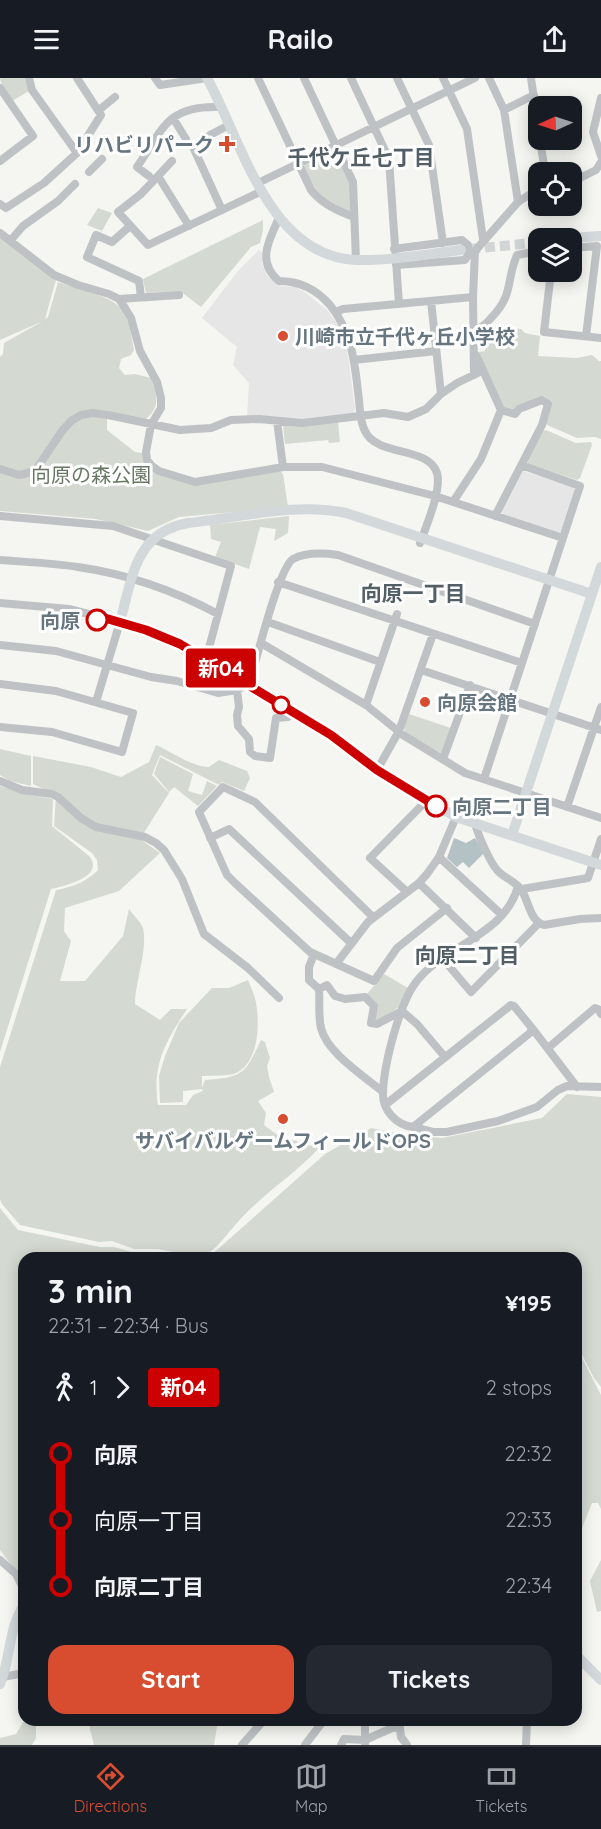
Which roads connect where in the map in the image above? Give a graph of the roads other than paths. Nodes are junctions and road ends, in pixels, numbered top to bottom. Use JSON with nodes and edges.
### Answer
{"nodes":[{"id":1,"x":29,"y":78,"type":"edge"},
{"id":2,"x":77,"y":78,"type":"edge"},
{"id":3,"x":155,"y":78,"type":"edge"},
{"id":4,"x":258,"y":78,"type":"edge"},
{"id":5,"x":304,"y":78,"type":"edge"},
{"id":6,"x":351,"y":78,"type":"edge"},
{"id":7,"x":397,"y":78,"type":"edge"},
{"id":8,"x":443,"y":78,"type":"edge"},
{"id":9,"x":475,"y":78,"type":"edge"},
{"id":10,"x":489,"y":78,"type":"edge"},
{"id":11,"x":531,"y":78,"type":"edge"},
{"id":12,"x":210,"y":79,"type":"edge"},
{"id":13,"x":0,"y":88,"type":"edge"},
{"id":14,"x":449,"y":91,"type":"junction"},
{"id":15,"x":534,"y":95,"type":"joint"},
{"id":16,"x":115,"y":97,"type":"dead end"},
{"id":17,"x":601,"y":98,"type":"edge"},
{"id":18,"x":220,"y":106,"type":"junction"},
{"id":19,"x":412,"y":109,"type":"junction"},
{"id":20,"x":99,"y":110,"type":"junction"},
{"id":21,"x":504,"y":110,"type":"junction"},
{"id":22,"x":173,"y":118,"type":"junction"},
{"id":23,"x":229,"y":125,"type":"junction"},
{"id":24,"x":374,"y":127,"type":"junction"},
{"id":25,"x":186,"y":139,"type":"dead end"},
{"id":26,"x":336,"y":145,"type":"junction"},
{"id":27,"x":76,"y":153,"type":"junction"},
{"id":28,"x":601,"y":156,"type":"edge"},
{"id":29,"x":102,"y":159,"type":"dead end"},
{"id":30,"x":0,"y":160,"type":"edge"},
{"id":31,"x":172,"y":162,"type":"dead end"},
{"id":32,"x":601,"y":162,"type":"edge"},
{"id":33,"x":298,"y":163,"type":"junction"},
{"id":34,"x":89,"y":172,"type":"dead end"},
{"id":35,"x":154,"y":176,"type":"junction"},
{"id":36,"x":582,"y":178,"type":"edge"},
{"id":37,"x":75,"y":184,"type":"dead end"},
{"id":38,"x":260,"y":187,"type":"junction"},
{"id":39,"x":528,"y":196,"type":"edge"},
{"id":40,"x":518,"y":202,"type":"junction"},
{"id":41,"x":0,"y":204,"type":"edge"},
{"id":42,"x":222,"y":210,"type":"junction"},
{"id":43,"x":279,"y":218,"type":"junction"},
{"id":44,"x":354,"y":218,"type":"junction"},
{"id":45,"x":130,"y":226,"type":"junction"},
{"id":46,"x":189,"y":226,"type":"junction"},
{"id":47,"x":0,"y":233,"type":"edge"},
{"id":48,"x":601,"y":236,"type":"edge"},
{"id":49,"x":582,"y":237,"type":"edge"},
{"id":50,"x":483,"y":239,"type":"junction"},
{"id":51,"x":11,"y":240,"type":"junction"},
{"id":52,"x":443,"y":243,"type":"junction"},
{"id":53,"x":582,"y":247,"type":"edge"},
{"id":54,"x":468,"y":250,"type":"junction"},
{"id":55,"x":528,"y":250,"type":"edge"},
{"id":56,"x":395,"y":257,"type":"junction"},
{"id":57,"x":356,"y":260,"type":"junction"},
{"id":58,"x":550,"y":282,"type":"edge"},
{"id":59,"x":179,"y":296,"type":"dead end"},
{"id":60,"x":141,"y":297,"type":"junction"},
{"id":61,"x":473,"y":297,"type":"junction"},
{"id":62,"x":119,"y":299,"type":"junction"},
{"id":63,"x":431,"y":301,"type":"junction"},
{"id":64,"x":399,"y":304,"type":"junction"},
{"id":65,"x":336,"y":312,"type":"junction"},
{"id":66,"x":473,"y":331,"type":"junction"},
{"id":67,"x":586,"y":336,"type":"junction"},
{"id":68,"x":601,"y":338,"type":"edge"},
{"id":69,"x":436,"y":351,"type":"junction"},
{"id":70,"x":475,"y":351,"type":"junction"},
{"id":71,"x":354,"y":360,"type":"junction"},
{"id":72,"x":482,"y":371,"type":"junction"},
{"id":73,"x":474,"y":375,"type":"junction"},
{"id":74,"x":441,"y":394,"type":"junction"},
{"id":75,"x":501,"y":410,"type":"junction"},
{"id":76,"x":361,"y":415,"type":"junction"},
{"id":77,"x":277,"y":421,"type":"junction"},
{"id":78,"x":151,"y":425,"type":"junction"},
{"id":79,"x":521,"y":465,"type":"junction"},
{"id":80,"x":283,"y":467,"type":"junction"},
{"id":81,"x":0,"y":469,"type":"edge"},
{"id":82,"x":435,"y":495,"type":"junction"},
{"id":83,"x":453,"y":501,"type":"junction"},
{"id":84,"x":0,"y":516,"type":"edge"},
{"id":85,"x":495,"y":516,"type":"junction"},
{"id":86,"x":563,"y":538,"type":"junction"},
{"id":87,"x":152,"y":540,"type":"junction"},
{"id":88,"x":421,"y":541,"type":"junction"},
{"id":89,"x":0,"y":560,"type":"edge"},
{"id":90,"x":601,"y":567,"type":"edge"},
{"id":91,"x":132,"y":580,"type":"junction"},
{"id":92,"x":550,"y":581,"type":"junction"},
{"id":93,"x":278,"y":582,"type":"junction"},
{"id":94,"x":596,"y":596,"type":"edge"},
{"id":95,"x":0,"y":603,"type":"edge"},
{"id":96,"x":218,"y":614,"type":"junction"},
{"id":97,"x":396,"y":618,"type":"junction"},
{"id":98,"x":120,"y":622,"type":"junction"},
{"id":99,"x":268,"y":622,"type":"junction"},
{"id":100,"x":535,"y":624,"type":"junction"},
{"id":101,"x":433,"y":634,"type":"junction"},
{"id":102,"x":261,"y":643,"type":"junction"},
{"id":103,"x":0,"y":645,"type":"edge"},
{"id":104,"x":206,"y":659,"type":"junction"},
{"id":105,"x":380,"y":662,"type":"junction"},
{"id":106,"x":522,"y":663,"type":"junction"},
{"id":107,"x":107,"y":665,"type":"junction"},
{"id":108,"x":421,"y":670,"type":"junction"},
{"id":109,"x":0,"y":684,"type":"edge"},
{"id":110,"x":249,"y":684,"type":"junction"},
{"id":111,"x":470,"y":686,"type":"junction"},
{"id":112,"x":237,"y":690,"type":"junction"},
{"id":113,"x":510,"y":698,"type":"junction"},
{"id":114,"x":96,"y":702,"type":"junction"},
{"id":115,"x":366,"y":705,"type":"junction"},
{"id":116,"x":601,"y":707,"type":"edge"},
{"id":117,"x":292,"y":712,"type":"junction"},
{"id":118,"x":552,"y":713,"type":"junction"},
{"id":119,"x":0,"y":727,"type":"edge"},
{"id":120,"x":597,"y":729,"type":"edge"},
{"id":121,"x":399,"y":732,"type":"junction"},
{"id":122,"x":443,"y":759,"type":"junction"},
{"id":123,"x":377,"y":770,"type":"junction"},
{"id":124,"x":484,"y":779,"type":"junction"},
{"id":125,"x":0,"y":781,"type":"edge"},
{"id":126,"x":525,"y":793,"type":"junction"},
{"id":127,"x":427,"y":800,"type":"junction"},
{"id":128,"x":567,"y":807,"type":"junction"},
{"id":129,"x":456,"y":817,"type":"junction"},
{"id":130,"x":601,"y":818,"type":"edge"},
{"id":131,"x":475,"y":824,"type":"junction"},
{"id":132,"x":512,"y":835,"type":"junction"},
{"id":133,"x":210,"y":838,"type":"junction"},
{"id":134,"x":601,"y":839,"type":"edge"},
{"id":135,"x":439,"y":857,"type":"junction"},
{"id":136,"x":597,"y":864,"type":"edge"},
{"id":137,"x":419,"y":883,"type":"junction"},
{"id":138,"x":520,"y":888,"type":"junction"},
{"id":139,"x":406,"y":891,"type":"junction"},
{"id":140,"x":447,"y":908,"type":"junction"},
{"id":141,"x":502,"y":915,"type":"junction"},
{"id":142,"x":373,"y":917,"type":"junction"},
{"id":143,"x":601,"y":918,"type":"edge"},
{"id":144,"x":539,"y":923,"type":"junction"},
{"id":145,"x":477,"y":938,"type":"junction"},
{"id":146,"x":351,"y":943,"type":"junction"},
{"id":147,"x":314,"y":954,"type":"junction"},
{"id":148,"x":443,"y":959,"type":"junction"},
{"id":149,"x":336,"y":964,"type":"junction"},
{"id":150,"x":319,"y":989,"type":"junction"},
{"id":151,"x":279,"y":998,"type":"dead end"},
{"id":152,"x":402,"y":1011,"type":"junction"},
{"id":153,"x":601,"y":1014,"type":"edge"},
{"id":154,"x":532,"y":1028,"type":"junction"},
{"id":155,"x":548,"y":1048,"type":"junction"},
{"id":156,"x":445,"y":1057,"type":"junction"},
{"id":157,"x":577,"y":1087,"type":"junction"},
{"id":158,"x":601,"y":1087,"type":"edge"},
{"id":159,"x":383,"y":1092,"type":"junction"},
{"id":160,"x":385,"y":1105,"type":"junction"},
{"id":161,"x":413,"y":1127,"type":"junction"},
{"id":162,"x":0,"y":1560,"type":"edge"},
{"id":163,"x":18,"y":1578,"type":"edge"},
{"id":164,"x":18,"y":1616,"type":"edge"},
{"id":165,"x":582,"y":1660,"type":"edge"},
{"id":166,"x":18,"y":1675,"type":"edge"},
{"id":167,"x":601,"y":1680,"type":"edge"},
{"id":168,"x":1,"y":1681,"type":"edge"},
{"id":169,"x":259,"y":1726,"type":"edge"},
{"id":170,"x":319,"y":1726,"type":"edge"},
{"id":171,"x":365,"y":1726,"type":"edge"},
{"id":172,"x":395,"y":1726,"type":"edge"},
{"id":173,"x":398,"y":1726,"type":"edge"},
{"id":174,"x":527,"y":1726,"type":"edge"},
{"id":175,"x":365,"y":1743,"type":"edge"},
{"id":176,"x":242,"y":1745,"type":"edge"},
{"id":177,"x":305,"y":1745,"type":"edge"},
{"id":178,"x":341,"y":1745,"type":"edge"},
{"id":179,"x":407,"y":1745,"type":"edge"},
{"id":180,"x":526,"y":1745,"type":"edge"}],
"edges":[{"from":1,"to":27,"type":"street"},
{"from":2,"to":20,"type":"street"},
{"from":3,"to":12,"type":"street"},
{"from":4,"to":33,"type":"street"},
{"from":5,"to":26,"type":"street"},
{"from":6,"to":24,"type":"street"},
{"from":7,"to":19,"type":"street"},
{"from":8,"to":14,"type":"street"},
{"from":9,"to":14,"type":"street"},
{"from":10,"to":21,"type":"street"},
{"from":11,"to":15,"type":"street"},
{"from":12,"to":18,"type":"street"},
{"from":13,"to":30,"type":"street"},
{"from":14,"to":19,"type":"street"},
{"from":14,"to":50,"type":"street"},
{"from":15,"to":21,"type":"street"},
{"from":16,"to":20,"type":"street"},
{"from":17,"to":28,"type":"street"},
{"from":18,"to":22,"type":"street"},
{"from":18,"to":23,"type":"street"},
{"from":19,"to":24,"type":"street"},
{"from":19,"to":52,"type":"street"},
{"from":20,"to":27,"type":"street"},
{"from":21,"to":40,"type":"street"},
{"from":22,"to":25,"type":"street"},
{"from":22,"to":35,"type":"street"},
{"from":23,"to":38,"type":"street"},
{"from":23,"to":42,"type":"street"},
{"from":24,"to":26,"type":"street"},
{"from":24,"to":56,"type":"street"},
{"from":26,"to":33,"type":"street"},
{"from":26,"to":44,"type":"street"},
{"from":27,"to":41,"type":"street"},
{"from":29,"to":34,"type":"street"},
{"from":31,"to":35,"type":"street"},
{"from":32,"to":36,"type":"street"},
{"from":33,"to":38,"type":"street"},
{"from":33,"to":44,"type":"street"},
{"from":35,"to":45,"type":"street"},
{"from":35,"to":46,"type":"street"},
{"from":37,"to":51,"type":"street"},
{"from":38,"to":42,"type":"street"},
{"from":38,"to":43,"type":"street"},
{"from":39,"to":40,"type":"street"},
{"from":40,"to":50,"type":"street"},
{"from":42,"to":46,"type":"street"},
{"from":43,"to":57,"type":"street"},
{"from":43,"to":65,"type":"street"},
{"from":44,"to":57,"type":"street"},
{"from":45,"to":46,"type":"street"},
{"from":45,"to":60,"type":"street"},
{"from":47,"to":51,"type":"street"},
{"from":48,"to":49,"type":"street"},
{"from":50,"to":54,"type":"street"},
{"from":51,"to":62,"type":"street"},
{"from":52,"to":54,"type":"street"},
{"from":52,"to":56,"type":"street"},
{"from":53,"to":67,"type":"street"},
{"from":54,"to":56,"type":"street"},
{"from":54,"to":61,"type":"street"},
{"from":55,"to":66,"type":"street"},
{"from":56,"to":57,"type":"street"},
{"from":56,"to":64,"type":"street"},
{"from":58,"to":67,"type":"street"},
{"from":59,"to":60,"type":"street"},
{"from":60,"to":62,"type":"street"},
{"from":61,"to":63,"type":"street"},
{"from":61,"to":66,"type":"street"},
{"from":62,"to":78,"type":"street"},
{"from":63,"to":64,"type":"street"},
{"from":63,"to":69,"type":"street"},
{"from":64,"to":65,"type":"street"},
{"from":65,"to":71,"type":"street"},
{"from":66,"to":70,"type":"street"},
{"from":67,"to":68,"type":"street"},
{"from":69,"to":71,"type":"street"},
{"from":69,"to":74,"type":"street"},
{"from":70,"to":72,"type":"street"},
{"from":70,"to":73,"type":"street"},
{"from":71,"to":76,"type":"street"},
{"from":72,"to":73,"type":"street"},
{"from":72,"to":75,"type":"street"},
{"from":73,"to":74,"type":"street"},
{"from":74,"to":76,"type":"street"},
{"from":75,"to":79,"type":"street"},
{"from":75,"to":83,"type":"street"},
{"from":76,"to":77,"type":"street"},
{"from":76,"to":82,"type":"street"},
{"from":77,"to":78,"type":"street"},
{"from":77,"to":80,"type":"street"},
{"from":78,"to":80,"type":"street"},
{"from":78,"to":81,"type":"street"},
{"from":79,"to":85,"type":"street"},
{"from":79,"to":86,"type":"street"},
{"from":80,"to":82,"type":"street"},
{"from":82,"to":83,"type":"street"},
{"from":82,"to":88,"type":"street"},
{"from":83,"to":85,"type":"street"},
{"from":84,"to":87,"type":"street"},
{"from":85,"to":86,"type":"street"},
{"from":86,"to":92,"type":"street"},
{"from":87,"to":88,"type":"street"},
{"from":87,"to":91,"type":"street"},
{"from":87,"to":96,"type":"street"},
{"from":88,"to":92,"type":"street"},
{"from":89,"to":91,"type":"street"},
{"from":90,"to":94,"type":"street"},
{"from":91,"to":96,"type":"street"},
{"from":91,"to":98,"type":"street"},
{"from":92,"to":94,"type":"street"},
{"from":92,"to":100,"type":"street"},
{"from":93,"to":97,"type":"street"},
{"from":93,"to":99,"type":"street"},
{"from":93,"to":100,"type":"street"},
{"from":94,"to":118,"type":"street"},
{"from":95,"to":98,"type":"street"},
{"from":96,"to":104,"type":"street"},
{"from":97,"to":101,"type":"street"},
{"from":97,"to":105,"type":"street"},
{"from":98,"to":104,"type":"street"},
{"from":98,"to":107,"type":"street"},
{"from":99,"to":102,"type":"street"},
{"from":99,"to":105,"type":"street"},
{"from":100,"to":106,"type":"street"},
{"from":101,"to":106,"type":"street"},
{"from":101,"to":108,"type":"street"},
{"from":102,"to":110,"type":"street"},
{"from":102,"to":115,"type":"street"},
{"from":103,"to":107,"type":"street"},
{"from":104,"to":110,"type":"street"},
{"from":105,"to":115,"type":"street"},
{"from":106,"to":113,"type":"street"},
{"from":107,"to":112,"type":"street"},
{"from":107,"to":114,"type":"street"},
{"from":108,"to":111,"type":"street"},
{"from":108,"to":121,"type":"street"},
{"from":109,"to":114,"type":"street"},
{"from":110,"to":112,"type":"street"},
{"from":110,"to":117,"type":"street"},
{"from":111,"to":113,"type":"street"},
{"from":111,"to":122,"type":"street"},
{"from":112,"to":117,"type":"street"},
{"from":113,"to":118,"type":"street"},
{"from":113,"to":124,"type":"street"},
{"from":114,"to":119,"type":"street"},
{"from":115,"to":121,"type":"street"},
{"from":116,"to":120,"type":"street"},
{"from":117,"to":123,"type":"street"},
{"from":118,"to":120,"type":"street"},
{"from":118,"to":126,"type":"street"},
{"from":120,"to":128,"type":"street"},
{"from":121,"to":122,"type":"street"},
{"from":121,"to":123,"type":"street"},
{"from":122,"to":124,"type":"street"},
{"from":123,"to":127,"type":"street"},
{"from":124,"to":126,"type":"street"},
{"from":125,"to":151,"type":"street"},
{"from":126,"to":128,"type":"street"},
{"from":126,"to":132,"type":"street"},
{"from":127,"to":129,"type":"street"},
{"from":127,"to":139,"type":"street"},
{"from":128,"to":130,"type":"street"},
{"from":129,"to":131,"type":"street"},
{"from":129,"to":135,"type":"street"},
{"from":131,"to":132,"type":"street"},
{"from":131,"to":138,"type":"street"},
{"from":132,"to":136,"type":"street"},
{"from":133,"to":142,"type":"street"},
{"from":133,"to":146,"type":"street"},
{"from":133,"to":147,"type":"street"},
{"from":134,"to":136,"type":"street"},
{"from":135,"to":137,"type":"street"},
{"from":135,"to":141,"type":"street"},
{"from":136,"to":138,"type":"street"},
{"from":137,"to":139,"type":"street"},
{"from":137,"to":140,"type":"street"},
{"from":138,"to":141,"type":"street"},
{"from":138,"to":144,"type":"street"},
{"from":139,"to":142,"type":"street"},
{"from":140,"to":145,"type":"street"},
{"from":140,"to":149,"type":"street"},
{"from":141,"to":145,"type":"street"},
{"from":142,"to":146,"type":"street"},
{"from":143,"to":144,"type":"street"},
{"from":144,"to":148,"type":"street"},
{"from":145,"to":148,"type":"street"},
{"from":146,"to":149,"type":"street"},
{"from":147,"to":149,"type":"street"},
{"from":147,"to":150,"type":"street"},
{"from":148,"to":152,"type":"street"},
{"from":150,"to":152,"type":"street"},
{"from":150,"to":159,"type":"street"},
{"from":152,"to":156,"type":"street"},
{"from":152,"to":159,"type":"street"},
{"from":153,"to":155,"type":"street"},
{"from":154,"to":155,"type":"street"},
{"from":154,"to":156,"type":"street"},
{"from":154,"to":161,"type":"street"},
{"from":155,"to":157,"type":"street"},
{"from":156,"to":160,"type":"street"},
{"from":157,"to":158,"type":"street"},
{"from":157,"to":161,"type":"street"},
{"from":159,"to":160,"type":"street"},
{"from":160,"to":161,"type":"street"},
{"from":162,"to":163,"type":"street"},
{"from":164,"to":168,"type":"street"},
{"from":165,"to":167,"type":"street"},
{"from":166,"to":168,"type":"street"},
{"from":169,"to":176,"type":"street"},
{"from":170,"to":177,"type":"street"},
{"from":171,"to":175,"type":"street"},
{"from":172,"to":175,"type":"street"},
{"from":173,"to":179,"type":"street"},
{"from":174,"to":180,"type":"street"},
{"from":175,"to":178,"type":"street"}]}
